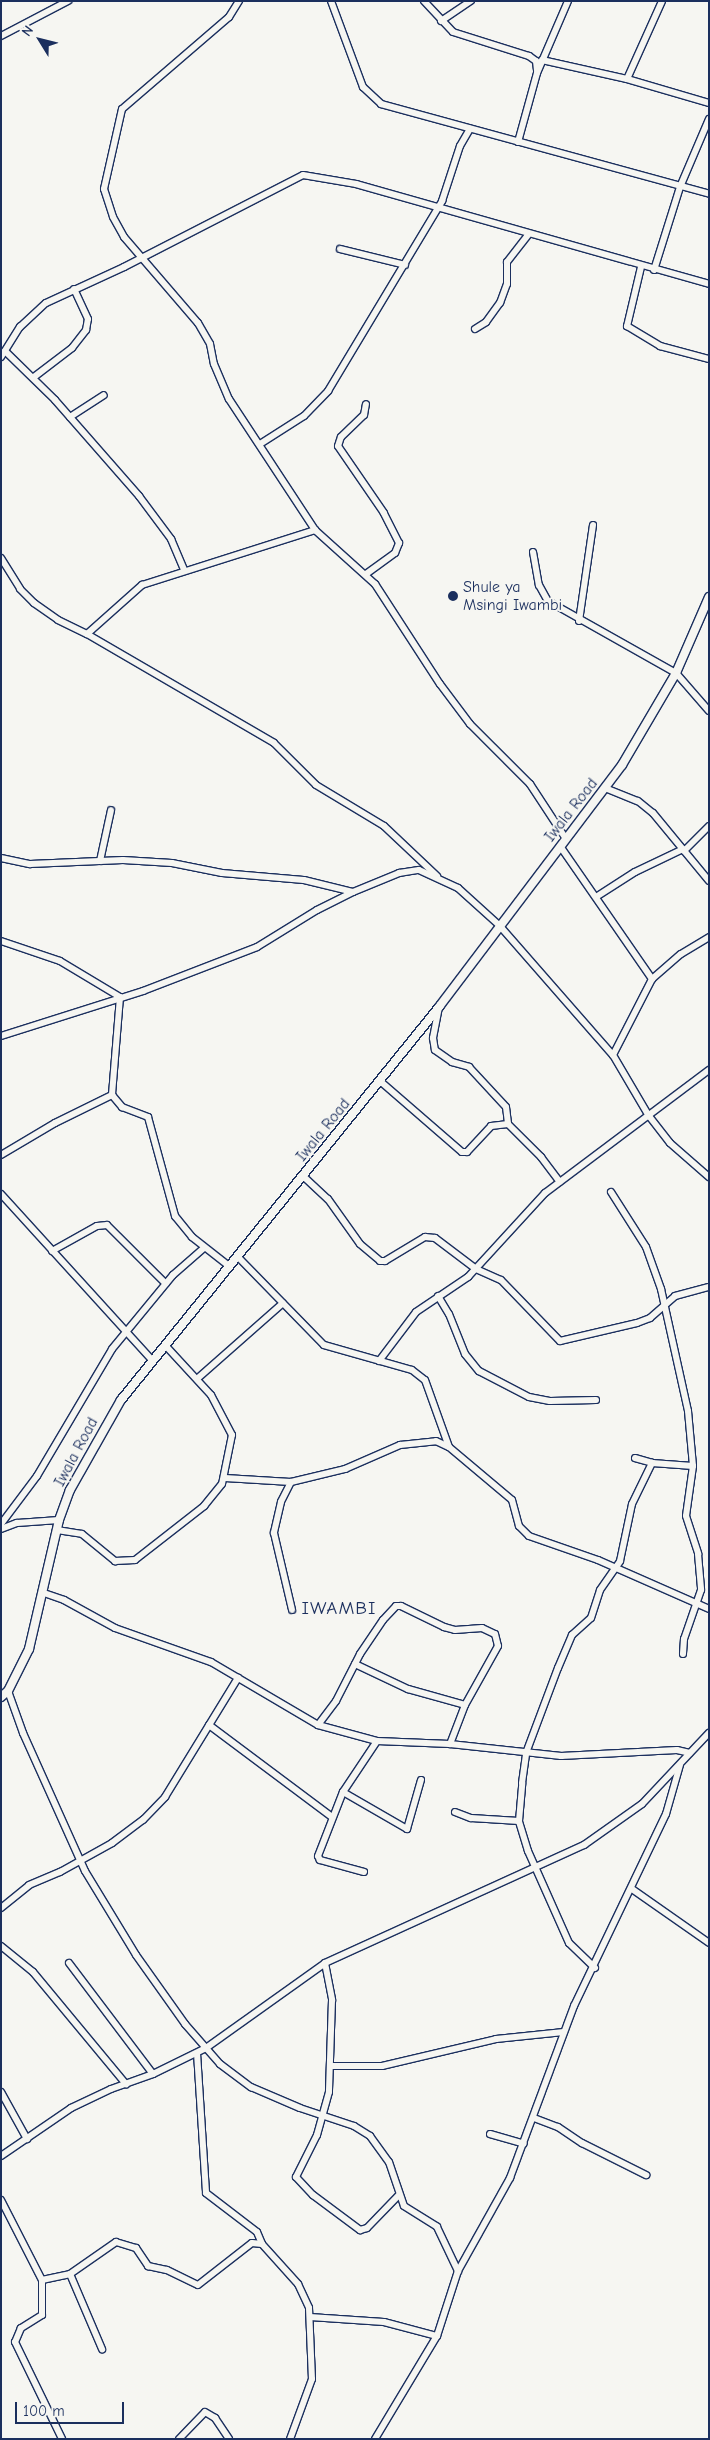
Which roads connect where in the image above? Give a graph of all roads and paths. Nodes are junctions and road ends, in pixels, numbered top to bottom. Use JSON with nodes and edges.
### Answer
{"nodes":[{"id":1,"x":68,"y":1,"type":"edge"},
{"id":2,"x":239,"y":1,"type":"edge"},
{"id":3,"x":331,"y":1,"type":"edge"},
{"id":4,"x":424,"y":1,"type":"edge"},
{"id":5,"x":471,"y":1,"type":"edge"},
{"id":6,"x":568,"y":1,"type":"edge"},
{"id":7,"x":662,"y":1,"type":"edge"},
{"id":8,"x":440,"y":21,"type":"junction"},
{"id":9,"x":1,"y":36,"type":"edge"},
{"id":10,"x":542,"y":60,"type":"junction"},
{"id":11,"x":537,"y":74,"type":"junction"},
{"id":12,"x":626,"y":79,"type":"junction"},
{"id":13,"x":709,"y":103,"type":"edge"},
{"id":14,"x":709,"y":119,"type":"edge"},
{"id":15,"x":470,"y":129,"type":"junction"},
{"id":16,"x":518,"y":142,"type":"junction"},
{"id":17,"x":680,"y":187,"type":"junction"},
{"id":18,"x":709,"y":194,"type":"edge"},
{"id":19,"x":437,"y":209,"type":"junction"},
{"id":20,"x":528,"y":235,"type":"junction"},
{"id":21,"x":340,"y":249,"type":"dead end"},
{"id":22,"x":143,"y":256,"type":"junction"},
{"id":23,"x":404,"y":265,"type":"junction"},
{"id":24,"x":641,"y":267,"type":"junction"},
{"id":25,"x":654,"y":270,"type":"junction"},
{"id":26,"x":709,"y":284,"type":"edge"},
{"id":27,"x":74,"y":289,"type":"junction"},
{"id":28,"x":475,"y":330,"type":"dead end"},
{"id":29,"x":3,"y":354,"type":"edge"},
{"id":30,"x":709,"y":359,"type":"edge"},
{"id":31,"x":34,"y":377,"type":"junction"},
{"id":32,"x":104,"y":395,"type":"dead end"},
{"id":33,"x":366,"y":404,"type":"dead end"},
{"id":34,"x":70,"y":417,"type":"junction"},
{"id":35,"x":260,"y":444,"type":"junction"},
{"id":36,"x":592,"y":525,"type":"dead end"},
{"id":37,"x":315,"y":530,"type":"junction"},
{"id":38,"x":533,"y":552,"type":"dead end"},
{"id":39,"x":1,"y":558,"type":"edge"},
{"id":40,"x":184,"y":570,"type":"junction"},
{"id":41,"x":366,"y":574,"type":"junction"},
{"id":42,"x":709,"y":597,"type":"edge"},
{"id":43,"x":579,"y":621,"type":"junction"},
{"id":44,"x":87,"y":634,"type":"junction"},
{"id":45,"x":676,"y":673,"type":"junction"},
{"id":46,"x":709,"y":711,"type":"edge"},
{"id":47,"x":606,"y":788,"type":"junction"},
{"id":48,"x":111,"y":810,"type":"dead end"},
{"id":49,"x":709,"y":826,"type":"edge"},
{"id":50,"x":566,"y":839,"type":"junction"},
{"id":51,"x":560,"y":846,"type":"junction"},
{"id":52,"x":684,"y":850,"type":"junction"},
{"id":53,"x":1,"y":858,"type":"edge"},
{"id":54,"x":100,"y":860,"type":"junction"},
{"id":55,"x":438,"y":876,"type":"junction"},
{"id":56,"x":709,"y":881,"type":"edge"},
{"id":57,"x":353,"y":892,"type":"junction"},
{"id":58,"x":596,"y":897,"type":"junction"},
{"id":59,"x":500,"y":925,"type":"junction"},
{"id":60,"x":709,"y":937,"type":"edge"},
{"id":61,"x":1,"y":941,"type":"edge"},
{"id":62,"x":652,"y":979,"type":"junction"},
{"id":63,"x":120,"y":997,"type":"junction"},
{"id":64,"x":439,"y":1008,"type":"junction"},
{"id":65,"x":1,"y":1036,"type":"edge"},
{"id":66,"x":613,"y":1055,"type":"junction"},
{"id":67,"x":709,"y":1070,"type":"edge"},
{"id":68,"x":380,"y":1081,"type":"junction"},
{"id":69,"x":112,"y":1095,"type":"junction"},
{"id":70,"x":649,"y":1116,"type":"junction"},
{"id":71,"x":508,"y":1124,"type":"junction"},
{"id":72,"x":1,"y":1155,"type":"edge"},
{"id":73,"x":304,"y":1176,"type":"junction"},
{"id":74,"x":709,"y":1177,"type":"edge"},
{"id":75,"x":560,"y":1182,"type":"junction"},
{"id":76,"x":611,"y":1192,"type":"dead end"},
{"id":77,"x":1,"y":1194,"type":"edge"},
{"id":78,"x":204,"y":1248,"type":"junction"},
{"id":79,"x":52,"y":1251,"type":"junction"},
{"id":80,"x":237,"y":1256,"type":"junction"},
{"id":81,"x":229,"y":1266,"type":"junction"},
{"id":82,"x":476,"y":1270,"type":"junction"},
{"id":83,"x":166,"y":1284,"type":"junction"},
{"id":84,"x":709,"y":1287,"type":"edge"},
{"id":85,"x":438,"y":1296,"type":"junction"},
{"id":86,"x":283,"y":1303,"type":"junction"},
{"id":87,"x":665,"y":1303,"type":"junction"},
{"id":88,"x":127,"y":1333,"type":"junction"},
{"id":89,"x":166,"y":1346,"type":"junction"},
{"id":90,"x":152,"y":1360,"type":"junction"},
{"id":91,"x":379,"y":1361,"type":"junction"},
{"id":92,"x":198,"y":1378,"type":"junction"},
{"id":93,"x":596,"y":1400,"type":"dead end"},
{"id":94,"x":449,"y":1447,"type":"junction"},
{"id":95,"x":635,"y":1458,"type":"dead end"},
{"id":96,"x":652,"y":1463,"type":"junction"},
{"id":97,"x":693,"y":1466,"type":"junction"},
{"id":98,"x":225,"y":1478,"type":"junction"},
{"id":99,"x":291,"y":1482,"type":"junction"},
{"id":100,"x":59,"y":1520,"type":"junction"},
{"id":101,"x":1,"y":1524,"type":"edge"},
{"id":102,"x":1,"y":1529,"type":"edge"},
{"id":103,"x":57,"y":1530,"type":"junction"},
{"id":104,"x":615,"y":1568,"type":"junction"},
{"id":105,"x":44,"y":1593,"type":"junction"},
{"id":106,"x":698,"y":1604,"type":"junction"},
{"id":107,"x":709,"y":1609,"type":"edge"},
{"id":108,"x":292,"y":1610,"type":"dead end"},
{"id":109,"x":683,"y":1654,"type":"dead end"},
{"id":110,"x":355,"y":1664,"type":"junction"},
{"id":111,"x":238,"y":1678,"type":"junction"},
{"id":112,"x":8,"y":1691,"type":"junction"},
{"id":113,"x":1,"y":1697,"type":"edge"},
{"id":114,"x":465,"y":1705,"type":"junction"},
{"id":115,"x":318,"y":1724,"type":"junction"},
{"id":116,"x":209,"y":1725,"type":"junction"},
{"id":117,"x":707,"y":1738,"type":"edge"},
{"id":118,"x":377,"y":1741,"type":"junction"},
{"id":119,"x":450,"y":1744,"type":"junction"},
{"id":120,"x":526,"y":1753,"type":"junction"},
{"id":121,"x":690,"y":1753,"type":"junction"},
{"id":122,"x":680,"y":1763,"type":"junction"},
{"id":123,"x":421,"y":1780,"type":"dead end"},
{"id":124,"x":342,"y":1792,"type":"junction"},
{"id":125,"x":455,"y":1812,"type":"dead end"},
{"id":126,"x":332,"y":1817,"type":"junction"},
{"id":127,"x":519,"y":1820,"type":"junction"},
{"id":128,"x":81,"y":1860,"type":"junction"},
{"id":129,"x":535,"y":1868,"type":"junction"},
{"id":130,"x":364,"y":1872,"type":"dead end"},
{"id":131,"x":632,"y":1889,"type":"junction"},
{"id":132,"x":1,"y":1908,"type":"edge"},
{"id":133,"x":709,"y":1943,"type":"edge"},
{"id":134,"x":1,"y":1946,"type":"edge"},
{"id":135,"x":69,"y":1963,"type":"dead end"},
{"id":136,"x":325,"y":1963,"type":"junction"},
{"id":137,"x":595,"y":1968,"type":"junction"},
{"id":138,"x":564,"y":2032,"type":"junction"},
{"id":139,"x":206,"y":2048,"type":"junction"},
{"id":140,"x":197,"y":2053,"type":"junction"},
{"id":141,"x":332,"y":2066,"type":"junction"},
{"id":142,"x":153,"y":2074,"type":"junction"},
{"id":143,"x":126,"y":2084,"type":"junction"},
{"id":144,"x":1,"y":2092,"type":"edge"},
{"id":145,"x":324,"y":2116,"type":"junction"},
{"id":146,"x":534,"y":2118,"type":"junction"},
{"id":147,"x":490,"y":2134,"type":"dead end"},
{"id":148,"x":28,"y":2139,"type":"junction"},
{"id":149,"x":524,"y":2144,"type":"junction"},
{"id":150,"x":1,"y":2156,"type":"edge"},
{"id":151,"x":646,"y":2175,"type":"dead end"},
{"id":152,"x":398,"y":2196,"type":"junction"},
{"id":153,"x":1,"y":2200,"type":"edge"},
{"id":154,"x":262,"y":2244,"type":"junction"},
{"id":155,"x":458,"y":2271,"type":"junction"},
{"id":156,"x":70,"y":2274,"type":"junction"},
{"id":157,"x":42,"y":2280,"type":"junction"},
{"id":158,"x":310,"y":2317,"type":"junction"},
{"id":159,"x":437,"y":2336,"type":"junction"},
{"id":160,"x":102,"y":2349,"type":"dead end"},
{"id":161,"x":62,"y":2439,"type":"edge"},
{"id":162,"x":179,"y":2439,"type":"edge"},
{"id":163,"x":230,"y":2439,"type":"edge"},
{"id":164,"x":290,"y":2439,"type":"edge"},
{"id":165,"x":375,"y":2439,"type":"edge"}],
"edges":[{"from":1,"to":9,"type":"street"},
{"from":2,"to":22,"type":"street"},
{"from":3,"to":15,"type":"street"},
{"from":4,"to":8,"type":"street"},
{"from":5,"to":8,"type":"street"},
{"from":6,"to":10,"type":"street"},
{"from":7,"to":12,"type":"street"},
{"from":8,"to":11,"type":"street"},
{"from":10,"to":11,"type":"street"},
{"from":10,"to":12,"type":"street"},
{"from":11,"to":16,"type":"street"},
{"from":12,"to":13,"type":"street"},
{"from":14,"to":17,"type":"street"},
{"from":15,"to":16,"type":"street"},
{"from":15,"to":19,"type":"street"},
{"from":16,"to":17,"type":"street"},
{"from":17,"to":18,"type":"street"},
{"from":17,"to":25,"type":"street"},
{"from":19,"to":20,"type":"street"},
{"from":19,"to":22,"type":"street"},
{"from":19,"to":23,"type":"street"},
{"from":20,"to":24,"type":"street"},
{"from":20,"to":28,"type":"street"},
{"from":21,"to":23,"type":"street"},
{"from":22,"to":27,"type":"street"},
{"from":22,"to":35,"type":"street"},
{"from":23,"to":35,"type":"street"},
{"from":24,"to":25,"type":"street"},
{"from":24,"to":30,"type":"street"},
{"from":25,"to":26,"type":"street"},
{"from":27,"to":29,"type":"street"},
{"from":27,"to":31,"type":"street"},
{"from":29,"to":31,"type":"street"},
{"from":31,"to":34,"type":"street"},
{"from":32,"to":34,"type":"street"},
{"from":33,"to":41,"type":"street"},
{"from":34,"to":40,"type":"street"},
{"from":35,"to":37,"type":"street"},
{"from":36,"to":43,"type":"street"},
{"from":37,"to":40,"type":"street"},
{"from":37,"to":41,"type":"street"},
{"from":38,"to":43,"type":"street"},
{"from":39,"to":44,"type":"street"},
{"from":40,"to":44,"type":"street"},
{"from":41,"to":50,"type":"street"},
{"from":42,"to":45,"type":"street","name":"Iwala Road"},
{"from":43,"to":45,"type":"street"},
{"from":44,"to":55,"type":"street"},
{"from":45,"to":46,"type":"street"},
{"from":45,"to":47,"type":"street","name":"Iwala Road"},
{"from":47,"to":50,"type":"street","name":"Iwala Road"},
{"from":47,"to":52,"type":"street"},
{"from":48,"to":54,"type":"street"},
{"from":49,"to":52,"type":"street"},
{"from":50,"to":51,"type":"street","name":"Iwala Road"},
{"from":51,"to":58,"type":"street"},
{"from":51,"to":59,"type":"street","name":"Iwala Road"},
{"from":52,"to":56,"type":"street"},
{"from":52,"to":58,"type":"street"},
{"from":53,"to":54,"type":"street"},
{"from":54,"to":57,"type":"street"},
{"from":55,"to":57,"type":"street"},
{"from":55,"to":59,"type":"street"},
{"from":57,"to":63,"type":"street"},
{"from":58,"to":62,"type":"street"},
{"from":59,"to":64,"type":"street","name":"Iwala Road"},
{"from":59,"to":66,"type":"street"},
{"from":60,"to":62,"type":"street"},
{"from":61,"to":63,"type":"street"},
{"from":62,"to":66,"type":"street"},
{"from":63,"to":65,"type":"street"},
{"from":63,"to":69,"type":"street"},
{"from":64,"to":68,"type":"street","name":"Iwala Road"},
{"from":64,"to":71,"type":"street"},
{"from":66,"to":70,"type":"street"},
{"from":67,"to":70,"type":"street"},
{"from":68,"to":71,"type":"street"},
{"from":68,"to":73,"type":"street","name":"Iwala Road"},
{"from":69,"to":72,"type":"street"},
{"from":69,"to":78,"type":"street"},
{"from":70,"to":74,"type":"street"},
{"from":70,"to":75,"type":"street"},
{"from":71,"to":75,"type":"street"},
{"from":73,"to":80,"type":"street","name":"Iwala Road"},
{"from":73,"to":82,"type":"street"},
{"from":75,"to":82,"type":"street"},
{"from":76,"to":87,"type":"street"},
{"from":77,"to":79,"type":"street"},
{"from":78,"to":81,"type":"street"},
{"from":78,"to":83,"type":"street"},
{"from":79,"to":83,"type":"street"},
{"from":79,"to":88,"type":"street"},
{"from":80,"to":81,"type":"street","name":"Iwala Road"},
{"from":80,"to":86,"type":"street"},
{"from":81,"to":89,"type":"street","name":"Iwala Road"},
{"from":82,"to":85,"type":"street"},
{"from":82,"to":87,"type":"street"},
{"from":83,"to":88,"type":"street"},
{"from":84,"to":87,"type":"street"},
{"from":85,"to":91,"type":"street"},
{"from":85,"to":93,"type":"street"},
{"from":86,"to":91,"type":"street"},
{"from":86,"to":92,"type":"street"},
{"from":87,"to":97,"type":"street"},
{"from":88,"to":90,"type":"street"},
{"from":88,"to":101,"type":"street"},
{"from":89,"to":90,"type":"street","name":"Iwala Road"},
{"from":89,"to":92,"type":"street"},
{"from":90,"to":100,"type":"street","name":"Iwala Road"},
{"from":91,"to":94,"type":"street"},
{"from":92,"to":98,"type":"street"},
{"from":94,"to":99,"type":"street"},
{"from":94,"to":104,"type":"street"},
{"from":95,"to":96,"type":"street"},
{"from":96,"to":97,"type":"street"},
{"from":96,"to":104,"type":"street"},
{"from":97,"to":106,"type":"street"},
{"from":98,"to":99,"type":"street"},
{"from":98,"to":103,"type":"street"},
{"from":99,"to":108,"type":"street"},
{"from":100,"to":102,"type":"street"},
{"from":100,"to":103,"type":"street","name":"Iwala Road"},
{"from":103,"to":105,"type":"street","name":"Iwala Road"},
{"from":104,"to":106,"type":"street"},
{"from":104,"to":120,"type":"street"},
{"from":105,"to":111,"type":"street"},
{"from":105,"to":112,"type":"street","name":"Iwala Road"},
{"from":106,"to":107,"type":"street"},
{"from":106,"to":109,"type":"street"},
{"from":110,"to":114,"type":"street"},
{"from":110,"to":114,"type":"street"},
{"from":110,"to":115,"type":"street"},
{"from":111,"to":115,"type":"street"},
{"from":111,"to":116,"type":"street"},
{"from":112,"to":113,"type":"street","name":"Iwala Road"},
{"from":112,"to":128,"type":"street"},
{"from":114,"to":119,"type":"street"},
{"from":115,"to":118,"type":"street"},
{"from":116,"to":126,"type":"street"},
{"from":116,"to":128,"type":"street"},
{"from":117,"to":121,"type":"street"},
{"from":118,"to":119,"type":"street"},
{"from":118,"to":124,"type":"street"},
{"from":119,"to":120,"type":"street"},
{"from":120,"to":121,"type":"street"},
{"from":120,"to":127,"type":"street"},
{"from":121,"to":122,"type":"street"},
{"from":122,"to":129,"type":"street"},
{"from":122,"to":131,"type":"street"},
{"from":123,"to":124,"type":"street"},
{"from":124,"to":126,"type":"street"},
{"from":125,"to":127,"type":"street"},
{"from":126,"to":130,"type":"street"},
{"from":127,"to":129,"type":"street"},
{"from":128,"to":132,"type":"street"},
{"from":128,"to":139,"type":"street"},
{"from":129,"to":136,"type":"street"},
{"from":129,"to":137,"type":"street"},
{"from":131,"to":133,"type":"street"},
{"from":131,"to":137,"type":"street"},
{"from":134,"to":143,"type":"street"},
{"from":135,"to":142,"type":"street"},
{"from":136,"to":139,"type":"street"},
{"from":136,"to":141,"type":"street"},
{"from":137,"to":138,"type":"street"},
{"from":138,"to":141,"type":"street"},
{"from":138,"to":146,"type":"street"},
{"from":139,"to":140,"type":"street"},
{"from":139,"to":145,"type":"street"},
{"from":140,"to":142,"type":"street"},
{"from":140,"to":154,"type":"street"},
{"from":141,"to":145,"type":"street"},
{"from":142,"to":143,"type":"street"},
{"from":143,"to":148,"type":"street"},
{"from":144,"to":148,"type":"street"},
{"from":145,"to":152,"type":"street"},
{"from":145,"to":152,"type":"street"},
{"from":146,"to":149,"type":"street"},
{"from":146,"to":151,"type":"street"},
{"from":147,"to":149,"type":"street"},
{"from":148,"to":150,"type":"street"},
{"from":149,"to":155,"type":"street"},
{"from":152,"to":155,"type":"street"},
{"from":153,"to":157,"type":"street"},
{"from":154,"to":156,"type":"street"},
{"from":154,"to":158,"type":"street"},
{"from":155,"to":159,"type":"street"},
{"from":156,"to":157,"type":"street"},
{"from":156,"to":160,"type":"street"},
{"from":157,"to":161,"type":"street"},
{"from":158,"to":159,"type":"street"},
{"from":158,"to":164,"type":"street"},
{"from":159,"to":165,"type":"street"},
{"from":162,"to":163,"type":"street"}]}
